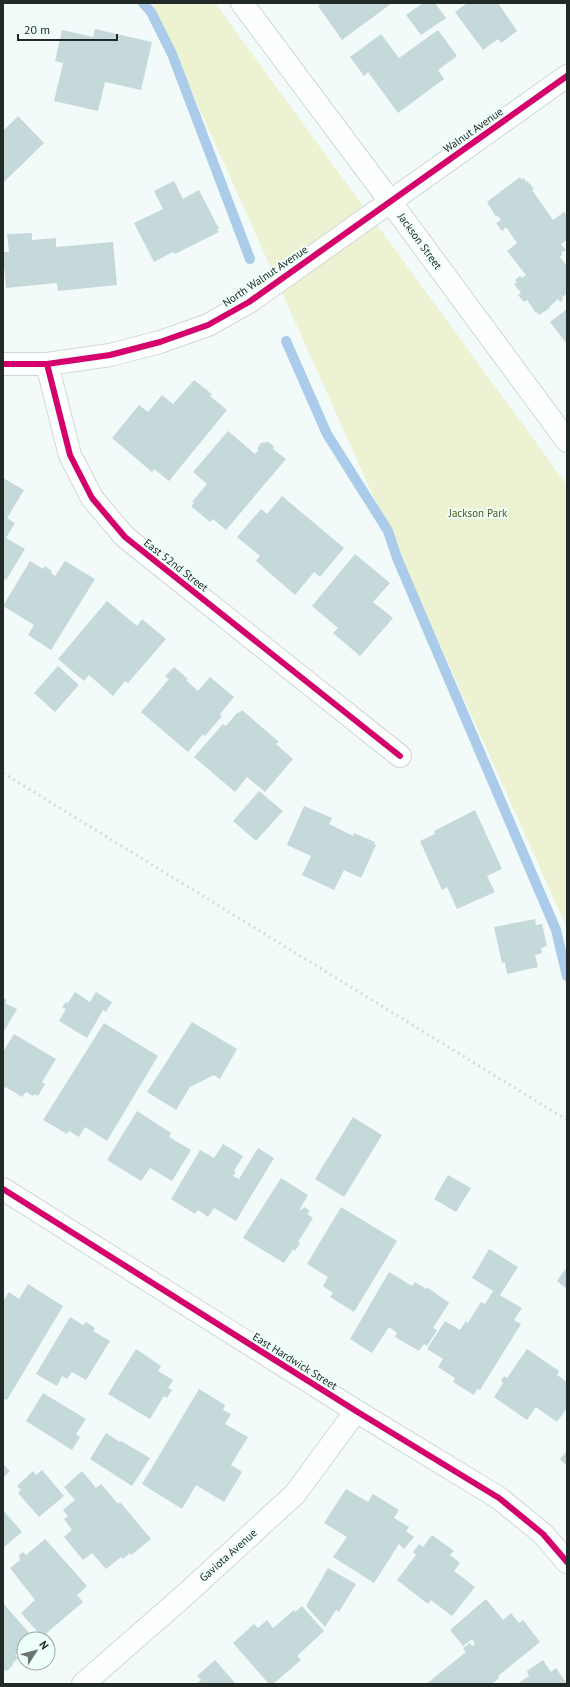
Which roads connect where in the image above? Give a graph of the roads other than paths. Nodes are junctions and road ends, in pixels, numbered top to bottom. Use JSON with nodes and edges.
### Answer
{"nodes":[{"id":1,"x":242,"y":3,"type":"edge"},
{"id":2,"x":567,"y":76,"type":"edge"},
{"id":3,"x":390,"y":201,"type":"junction"},
{"id":4,"x":3,"y":364,"type":"edge"},
{"id":5,"x":46,"y":364,"type":"junction"},
{"id":6,"x":567,"y":441,"type":"edge"},
{"id":7,"x":400,"y":756,"type":"dead end"},
{"id":8,"x":3,"y":1189,"type":"edge"},
{"id":9,"x":356,"y":1411,"type":"junction"},
{"id":10,"x":567,"y":1562,"type":"edge"},
{"id":11,"x":83,"y":1684,"type":"edge"}],
"edges":[{"from":1,"to":3,"type":"street","name":"Jackson Street"},
{"from":2,"to":3,"type":"street","name":"Walnut Avenue"},
{"from":3,"to":5,"type":"street","name":"North Walnut Avenue"},
{"from":3,"to":6,"type":"street","name":"Jackson Street"},
{"from":4,"to":5,"type":"street"},
{"from":5,"to":7,"type":"street","name":"East 52nd Street"},
{"from":8,"to":9,"type":"street","name":"East Hardwick Street"},
{"from":9,"to":10,"type":"street","name":"East Hardwick Street"},
{"from":9,"to":11,"type":"street","name":"Gaviota Avenue"}]}
